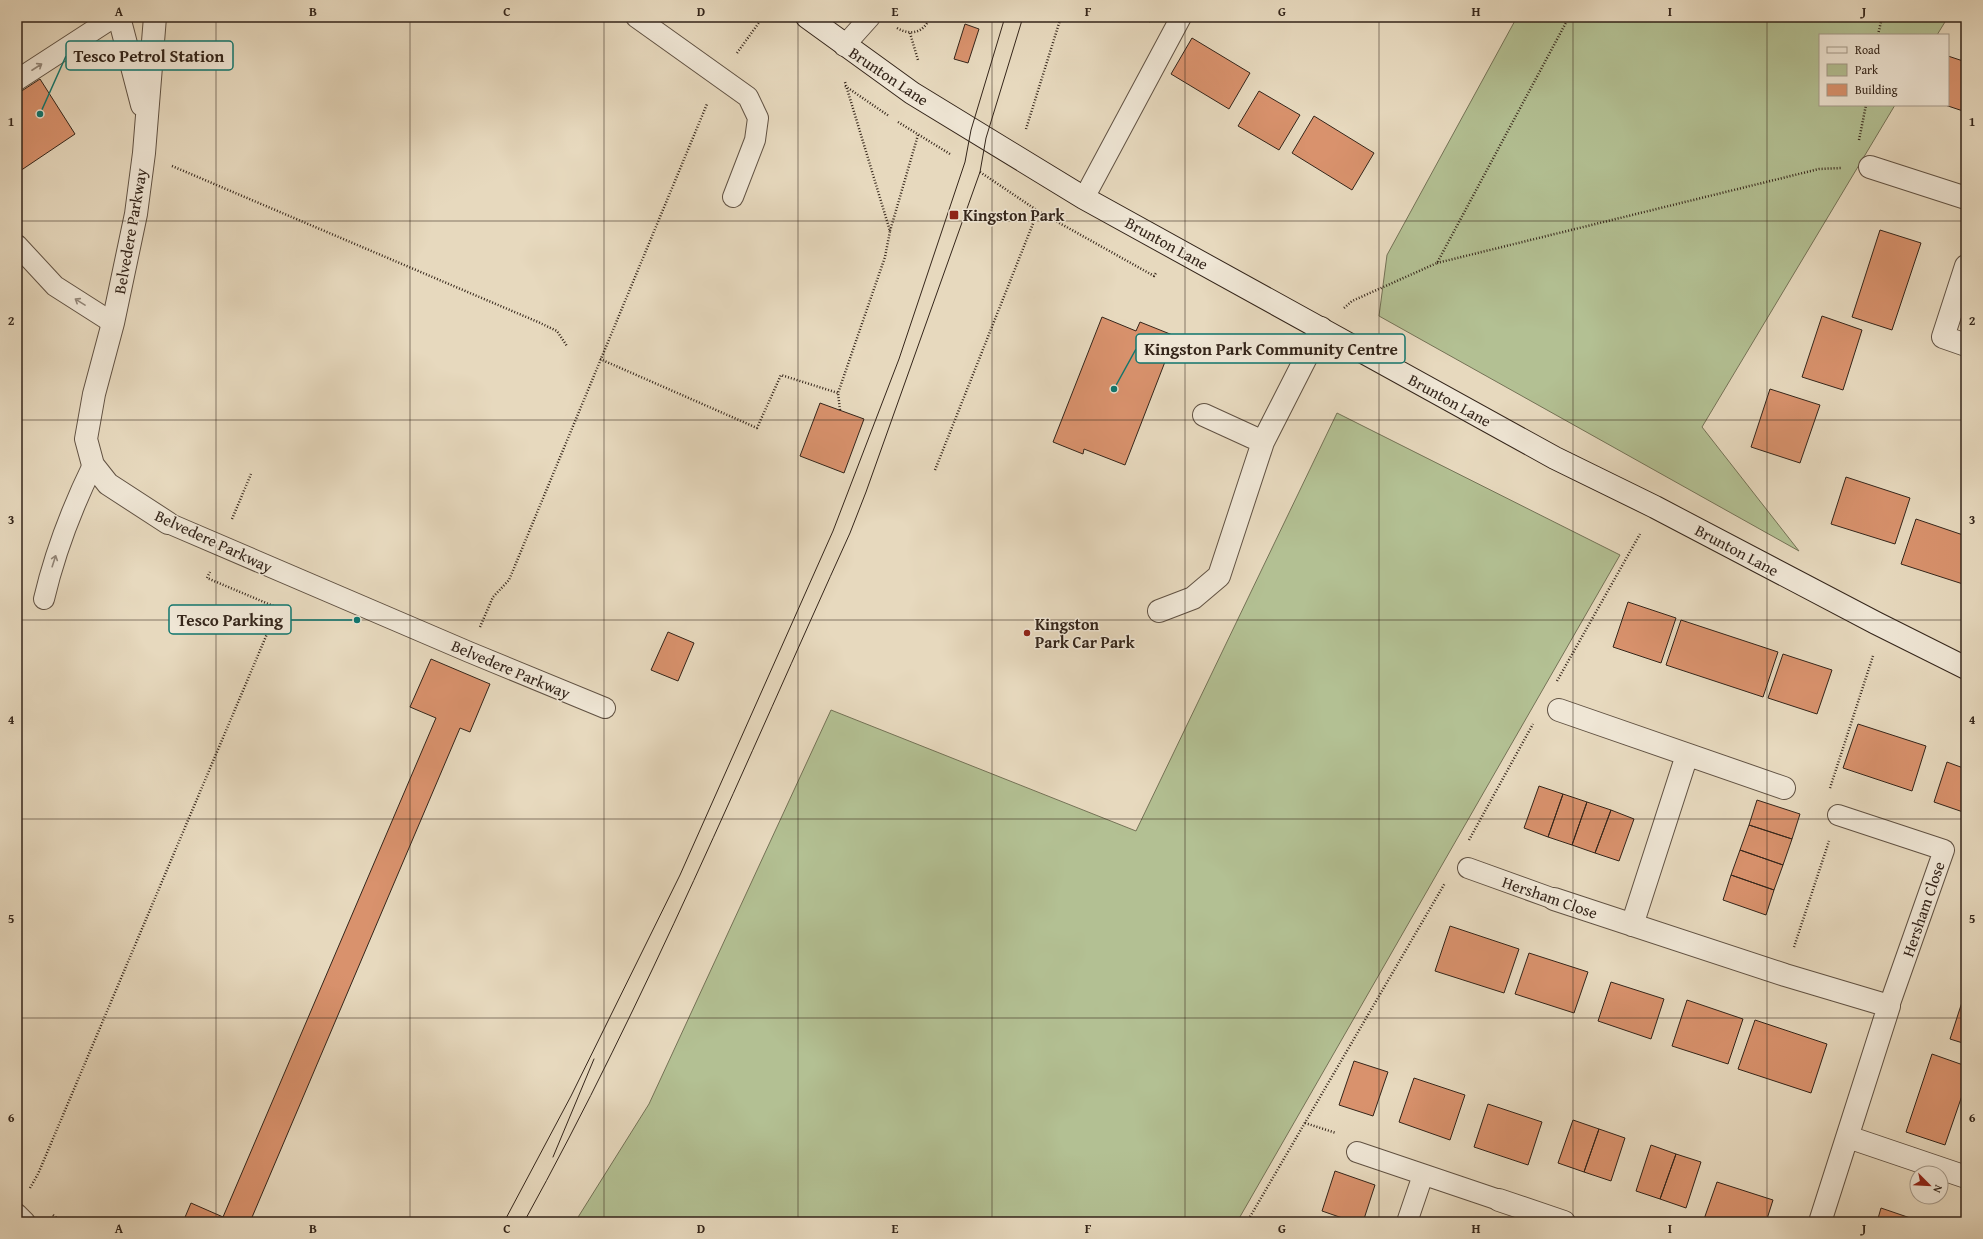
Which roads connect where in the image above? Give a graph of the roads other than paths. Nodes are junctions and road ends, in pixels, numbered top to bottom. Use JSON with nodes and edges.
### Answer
{"nodes":[{"id":1,"x":114,"y":17,"type":"edge"},
{"id":2,"x":119,"y":17,"type":"edge"},
{"id":3,"x":155,"y":17,"type":"edge"},
{"id":4,"x":636,"y":17,"type":"edge"},
{"id":5,"x":807,"y":17,"type":"edge"},
{"id":6,"x":870,"y":17,"type":"edge"},
{"id":7,"x":1181,"y":17,"type":"edge"},
{"id":8,"x":844,"y":46,"type":"junction"},
{"id":9,"x":17,"y":80,"type":"edge"},
{"id":10,"x":146,"y":119,"type":"junction"},
{"id":11,"x":1862,"y":167,"type":"road end"},
{"id":12,"x":733,"y":196,"type":"dead end"},
{"id":13,"x":1084,"y":198,"type":"junction"},
{"id":14,"x":1966,"y":198,"type":"edge"},
{"id":15,"x":17,"y":245,"type":"edge"},
{"id":16,"x":1966,"y":266,"type":"edge"},
{"id":17,"x":114,"y":323,"type":"junction"},
{"id":18,"x":1321,"y":328,"type":"junction"},
{"id":19,"x":1966,"y":344,"type":"edge"},
{"id":20,"x":1204,"y":415,"type":"dead end"},
{"id":21,"x":1263,"y":442,"type":"junction"},
{"id":22,"x":93,"y":465,"type":"junction"},
{"id":23,"x":168,"y":523,"type":"joint"},
{"id":24,"x":44,"y":599,"type":"dead end"},
{"id":25,"x":1159,"y":611,"type":"dead end"},
{"id":26,"x":1966,"y":668,"type":"edge"},
{"id":27,"x":605,"y":708,"type":"dead end"},
{"id":28,"x":1559,"y":710,"type":"dead end"},
{"id":29,"x":1687,"y":755,"type":"junction"},
{"id":30,"x":1784,"y":788,"type":"dead end"},
{"id":31,"x":1838,"y":815,"type":"dead end"},
{"id":32,"x":1468,"y":868,"type":"dead end"},
{"id":33,"x":1554,"y":899,"type":"joint"},
{"id":34,"x":1632,"y":925,"type":"junction"},
{"id":35,"x":1889,"y":1006,"type":"junction"},
{"id":36,"x":1848,"y":1137,"type":"junction"},
{"id":37,"x":1357,"y":1152,"type":"dead end"},
{"id":38,"x":1423,"y":1175,"type":"junction"},
{"id":39,"x":1966,"y":1177,"type":"edge"},
{"id":40,"x":1499,"y":1200,"type":"joint"},
{"id":41,"x":17,"y":1214,"type":"edge"},
{"id":42,"x":25,"y":1222,"type":"edge"},
{"id":43,"x":1407,"y":1222,"type":"edge"},
{"id":44,"x":1564,"y":1222,"type":"edge"},
{"id":45,"x":1820,"y":1222,"type":"edge"}],
"edges":[{"from":9,"to":1,"type":"lane","one_way":true},
{"from":2,"to":10,"type":"street","name":"Belvedere Parkway"},
{"from":3,"to":10,"type":"street","name":"Belvedere Parkway"},
{"from":4,"to":12,"type":"lane"},
{"from":5,"to":8,"type":"street","name":"Brunton Lane"},
{"from":6,"to":8,"type":"lane"},
{"from":7,"to":13,"type":"lane"},
{"from":8,"to":13,"type":"street","name":"Brunton Lane"},
{"from":10,"to":17,"type":"street","name":"Belvedere Parkway"},
{"from":11,"to":14,"type":"street"},
{"from":13,"to":18,"type":"street","name":"Brunton Lane"},
{"from":17,"to":15,"type":"lane","one_way":true},
{"from":16,"to":19,"type":"street"},
{"from":17,"to":22,"type":"street","name":"Belvedere Parkway"},
{"from":18,"to":21,"type":"street"},
{"from":18,"to":26,"type":"street","name":"Brunton Lane"},
{"from":20,"to":21,"type":"street"},
{"from":21,"to":25,"type":"street"},
{"from":22,"to":23,"type":"street","name":"Belvedere Parkway"},
{"from":24,"to":22,"type":"lane","one_way":true},
{"from":23,"to":27,"type":"lane","name":"Belvedere Parkway"},
{"from":28,"to":29,"type":"street"},
{"from":29,"to":30,"type":"street"},
{"from":29,"to":34,"type":"street"},
{"from":31,"to":35,"type":"lane","name":"Hersham Close"},
{"from":32,"to":33,"type":"lane","name":"Hersham Close"},
{"from":33,"to":34,"type":"street","name":"Hersham Close"},
{"from":34,"to":35,"type":"street","name":"Hersham Close"},
{"from":35,"to":36,"type":"street","name":"Hersham Close"},
{"from":36,"to":39,"type":"street"},
{"from":36,"to":45,"type":"street","name":"Hersham Close"},
{"from":37,"to":38,"type":"lane"},
{"from":38,"to":40,"type":"lane"},
{"from":38,"to":43,"type":"lane"},
{"from":40,"to":44,"type":"street"},
{"from":41,"to":42,"type":"lane"}]}
